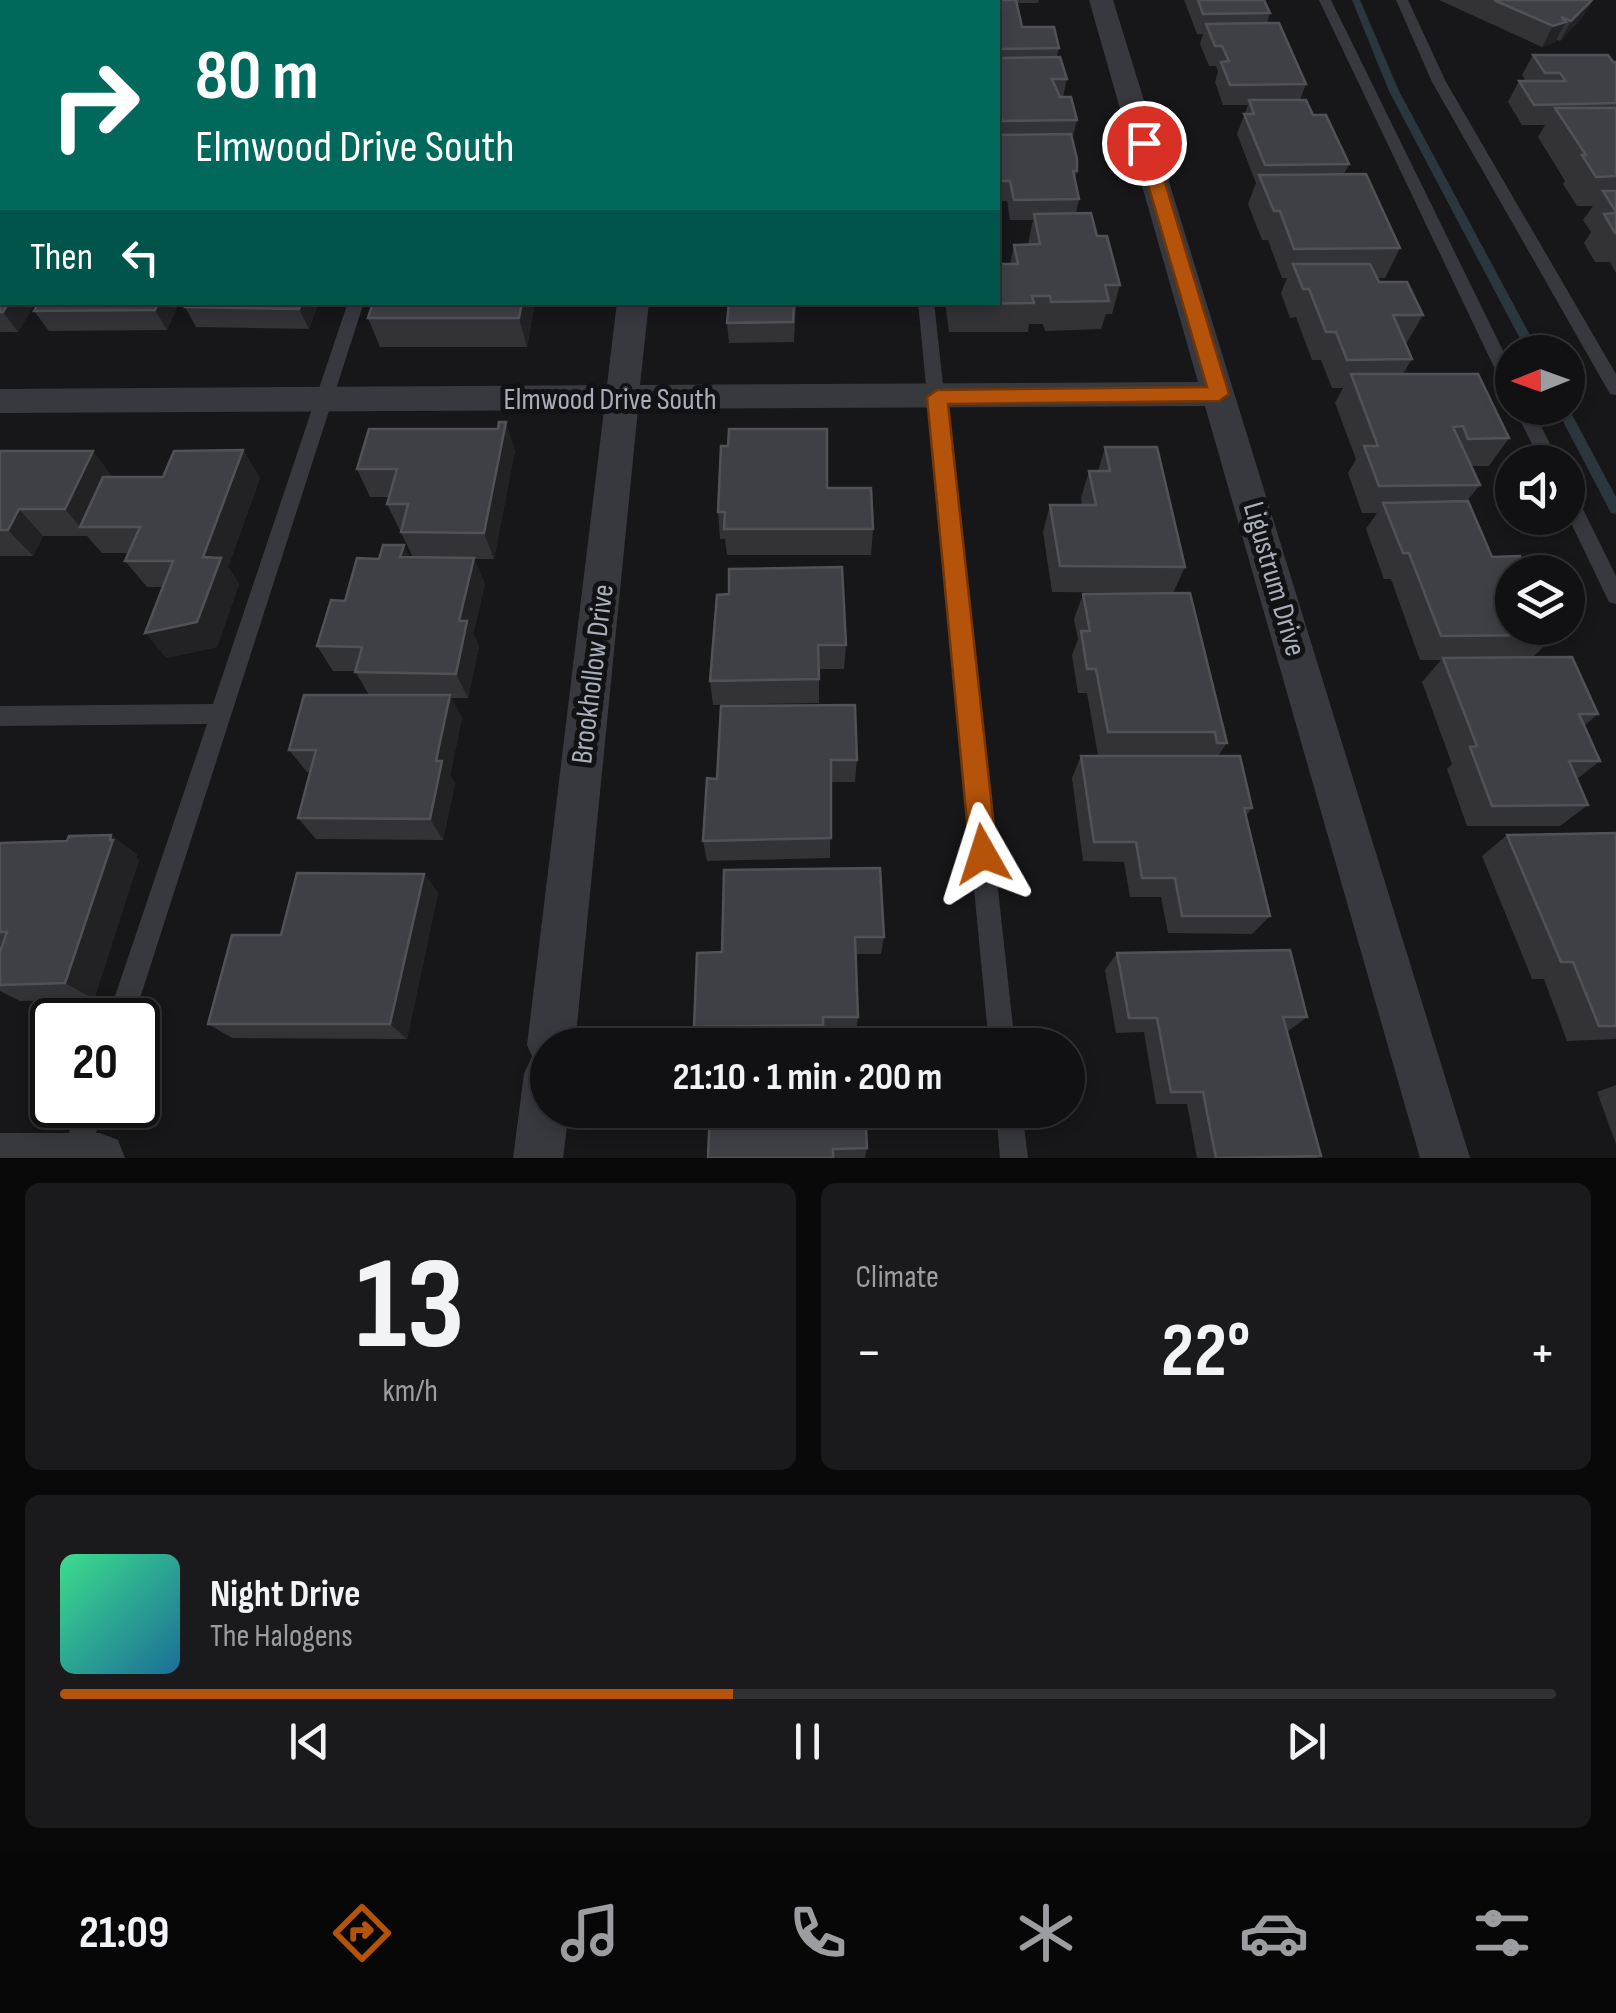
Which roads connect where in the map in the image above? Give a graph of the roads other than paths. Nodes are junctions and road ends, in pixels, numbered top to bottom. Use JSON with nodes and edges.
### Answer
{"nodes":[{"id":1,"x":1102,"y":0,"type":"edge"},
{"id":2,"x":1324,"y":0,"type":"edge"},
{"id":3,"x":1402,"y":0,"type":"edge"},
{"id":4,"x":355,"y":305,"type":"edge"},
{"id":5,"x":632,"y":305,"type":"edge"},
{"id":6,"x":926,"y":305,"type":"edge"},
{"id":7,"x":1495,"y":351,"type":"edge"},
{"id":8,"x":1616,"y":389,"type":"edge"},
{"id":9,"x":1219,"y":394,"type":"junction"},
{"id":10,"x":937,"y":397,"type":"junction"},
{"id":11,"x":324,"y":400,"type":"junction"},
{"id":12,"x":624,"y":400,"type":"junction"},
{"id":13,"x":0,"y":401,"type":"edge"},
{"id":14,"x":1585,"y":533,"type":"edge"},
{"id":15,"x":1616,"y":596,"type":"edge"},
{"id":16,"x":220,"y":714,"type":"junction"},
{"id":17,"x":0,"y":716,"type":"edge"},
{"id":18,"x":127,"y":998,"type":"edge"},
{"id":19,"x":553,"y":1028,"type":"edge"},
{"id":20,"x":1000,"y":1028,"type":"edge"},
{"id":21,"x":84,"y":1128,"type":"edge"},
{"id":22,"x":542,"y":1128,"type":"edge"},
{"id":23,"x":1011,"y":1128,"type":"edge"},
{"id":24,"x":0,"y":1158,"type":"edge"},
{"id":25,"x":74,"y":1158,"type":"edge"},
{"id":26,"x":100,"y":1158,"type":"edge"},
{"id":27,"x":538,"y":1158,"type":"edge"},
{"id":28,"x":1014,"y":1158,"type":"edge"},
{"id":29,"x":1444,"y":1158,"type":"edge"}],
"edges":[{"from":1,"to":9,"type":"street","name":"Ligustrum Drive"},
{"from":2,"to":7,"type":"lane"},
{"from":3,"to":8,"type":"lane"},
{"from":4,"to":11,"type":"lane"},
{"from":5,"to":12,"type":"street","name":"Brookhollow Drive"},
{"from":6,"to":10,"type":"lane"},
{"from":9,"to":10,"type":"street","name":"Elmwood Drive South"},
{"from":9,"to":29,"type":"street","name":"Ligustrum Drive"},
{"from":10,"to":12,"type":"street","name":"Elmwood Drive South"},
{"from":10,"to":20,"type":"lane"},
{"from":11,"to":12,"type":"street","name":"Elmwood Drive South"},
{"from":11,"to":13,"type":"street","name":"Elmwood Drive South"},
{"from":11,"to":16,"type":"lane"},
{"from":12,"to":19,"type":"street","name":"Brookhollow Drive"},
{"from":14,"to":15,"type":"lane"},
{"from":16,"to":17,"type":"lane"},
{"from":16,"to":18,"type":"lane"},
{"from":21,"to":25,"type":"lane"},
{"from":22,"to":27,"type":"street"},
{"from":23,"to":28,"type":"lane"},
{"from":24,"to":25,"type":"street"},
{"from":25,"to":26,"type":"street"}]}
